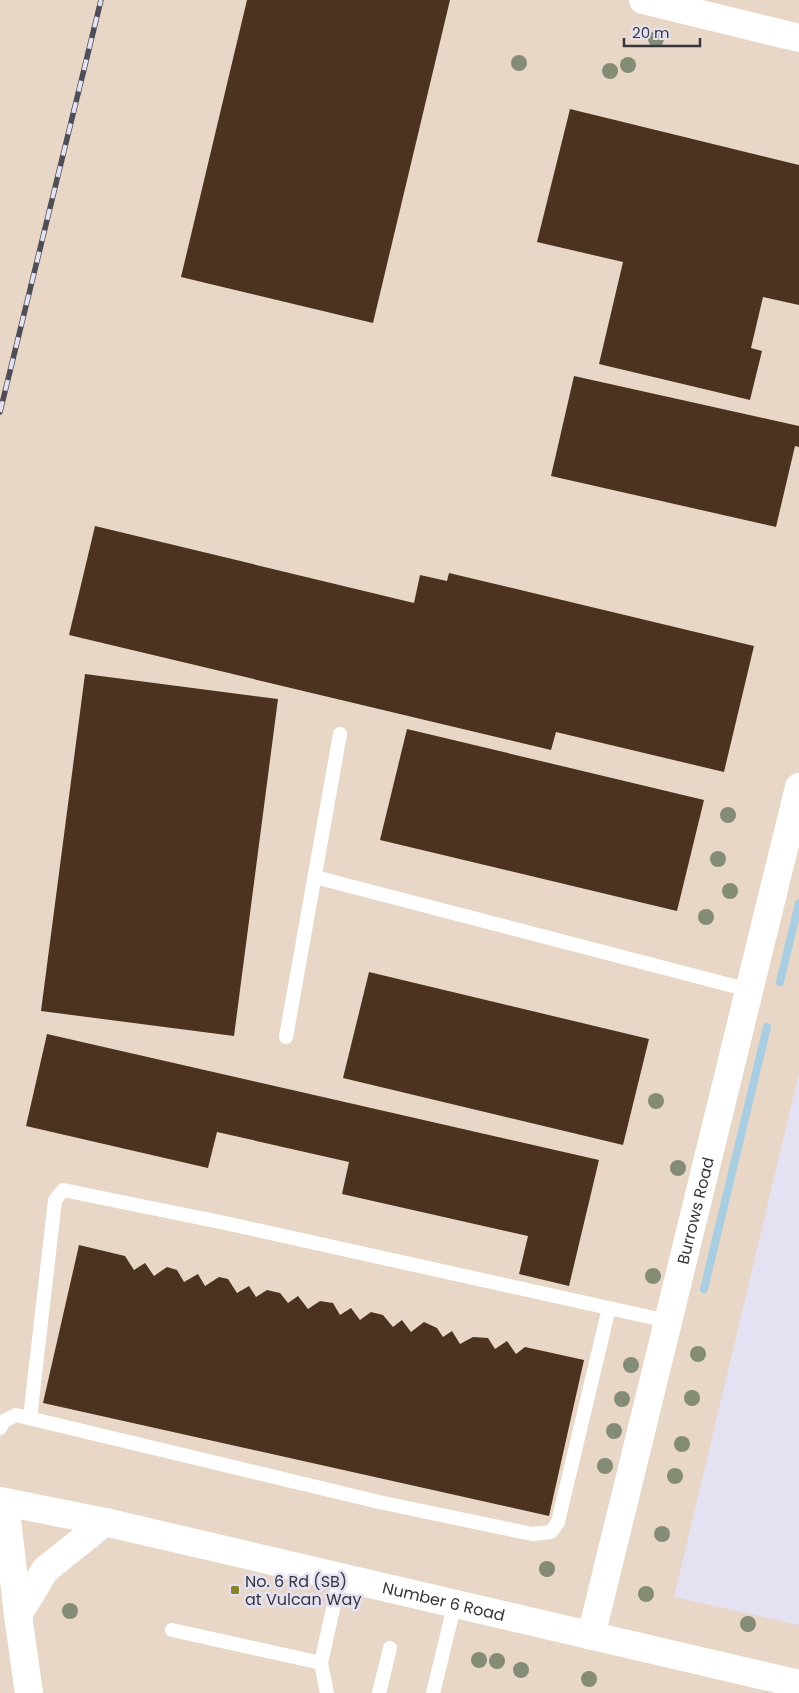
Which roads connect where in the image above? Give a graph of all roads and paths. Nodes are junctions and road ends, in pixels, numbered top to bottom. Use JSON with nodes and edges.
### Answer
{"nodes":[{"id":1,"x":643,"y":0,"type":"edge"},
{"id":2,"x":799,"y":38,"type":"edge"},
{"id":3,"x":340,"y":734,"type":"dead end"},
{"id":4,"x":799,"y":787,"type":"edge"},
{"id":5,"x":315,"y":877,"type":"junction"},
{"id":6,"x":749,"y":990,"type":"junction"},
{"id":7,"x":286,"y":1037,"type":"dead end"},
{"id":8,"x":609,"y":1308,"type":"junction"},
{"id":9,"x":668,"y":1322,"type":"junction"},
{"id":10,"x":30,"y":1418,"type":"junction"},
{"id":11,"x":0,"y":1428,"type":"edge"},
{"id":12,"x":2,"y":1501,"type":"edge"},
{"id":13,"x":105,"y":1522,"type":"junction"},
{"id":14,"x":340,"y":1577,"type":"junction"},
{"id":15,"x":455,"y":1603,"type":"junction"},
{"id":16,"x":18,"y":1615,"type":"junction"},
{"id":17,"x":172,"y":1630,"type":"dead end"},
{"id":18,"x":591,"y":1636,"type":"junction"},
{"id":19,"x":390,"y":1648,"type":"dead end"},
{"id":20,"x":322,"y":1663,"type":"junction"},
{"id":21,"x":799,"y":1684,"type":"edge"},
{"id":22,"x":29,"y":1693,"type":"edge"},
{"id":23,"x":327,"y":1693,"type":"edge"},
{"id":24,"x":379,"y":1693,"type":"edge"},
{"id":25,"x":433,"y":1693,"type":"edge"}],
"edges":[{"from":1,"to":2,"type":"street"},
{"from":3,"to":5,"type":"lane"},
{"from":4,"to":6,"type":"street","name":"Burrows Road"},
{"from":5,"to":6,"type":"lane"},
{"from":5,"to":7,"type":"lane"},
{"from":6,"to":9,"type":"street","name":"Burrows Road"},
{"from":8,"to":9,"type":"lane"},
{"from":8,"to":10,"type":"lane"},
{"from":8,"to":10,"type":"lane"},
{"from":9,"to":18,"type":"street","name":"Burrows Road"},
{"from":10,"to":11,"type":"lane"},
{"from":12,"to":13,"type":"street","name":"Number 6 Road"},
{"from":12,"to":16,"type":"street"},
{"from":13,"to":14,"type":"street","name":"Number 6 Road"},
{"from":13,"to":16,"type":"street"},
{"from":14,"to":15,"type":"street","name":"Number 6 Road"},
{"from":14,"to":20,"type":"lane"},
{"from":15,"to":18,"type":"street","name":"Number 6 Road"},
{"from":15,"to":25,"type":"lane"},
{"from":16,"to":22,"type":"street"},
{"from":17,"to":20,"type":"lane"},
{"from":18,"to":21,"type":"street","name":"Number 6 Road"},
{"from":19,"to":24,"type":"lane"},
{"from":20,"to":23,"type":"lane"}]}
